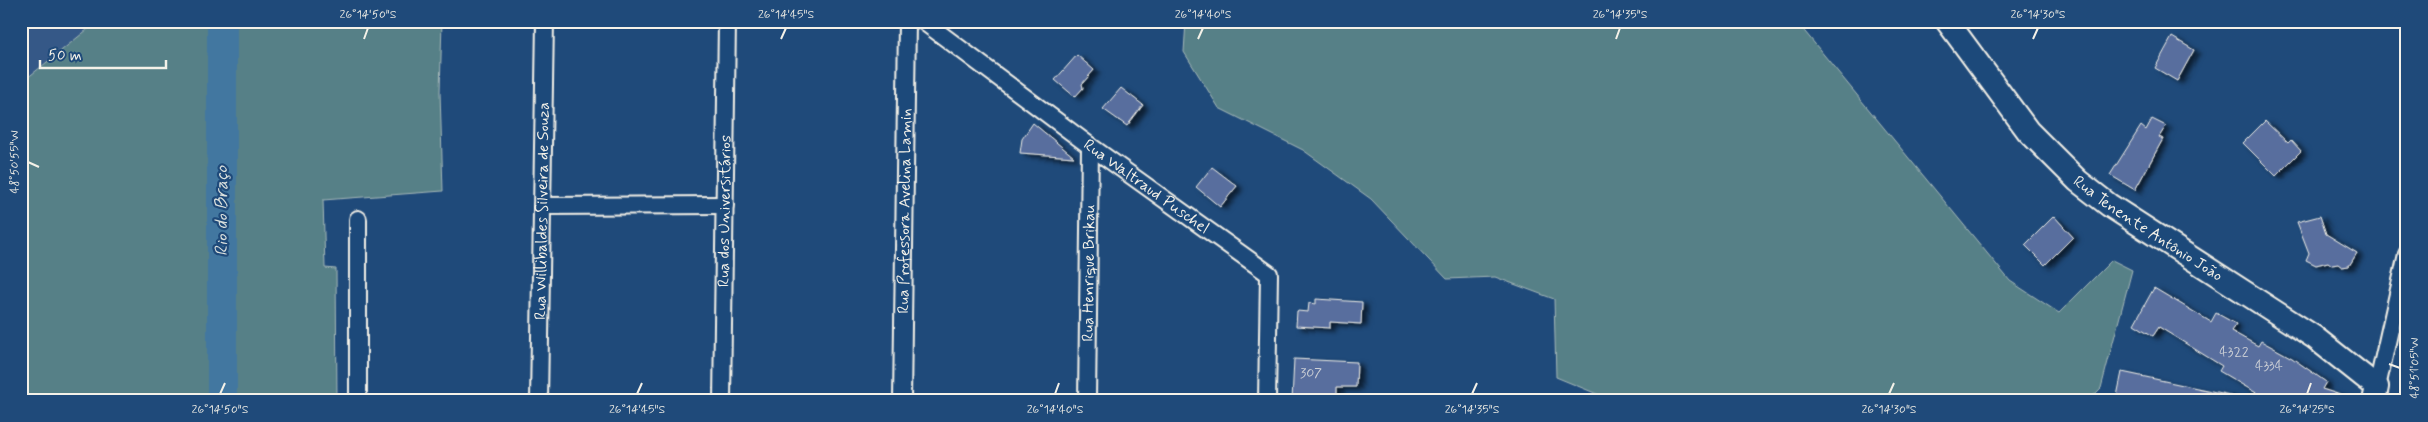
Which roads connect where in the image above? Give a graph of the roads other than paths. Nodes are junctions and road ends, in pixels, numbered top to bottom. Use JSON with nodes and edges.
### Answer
{"nodes":[{"id":1,"x":545,"y":21,"type":"edge"},
{"id":2,"x":727,"y":21,"type":"edge"},
{"id":3,"x":907,"y":21,"type":"edge"},
{"id":4,"x":922,"y":21,"type":"edge"},
{"id":5,"x":1947,"y":21,"type":"edge"},
{"id":6,"x":1090,"y":146,"type":"junction"},
{"id":7,"x":542,"y":206,"type":"junction"},
{"id":8,"x":725,"y":206,"type":"junction"},
{"id":9,"x":358,"y":219,"type":"dead end"},
{"id":10,"x":2407,"y":254,"type":"edge"},
{"id":11,"x":2375,"y":394,"type":"edge"},
{"id":12,"x":358,"y":401,"type":"edge"},
{"id":13,"x":539,"y":401,"type":"edge"},
{"id":14,"x":722,"y":401,"type":"edge"},
{"id":15,"x":902,"y":401,"type":"edge"},
{"id":16,"x":1086,"y":401,"type":"edge"},
{"id":17,"x":1267,"y":401,"type":"edge"}],
"edges":[{"from":1,"to":7,"type":"street","name":"Rua Willibaldes Silveira de Souza"},
{"from":2,"to":8,"type":"street","name":"Rua dos Universitários"},
{"from":3,"to":15,"type":"street","name":"Rua Professora Avelina Lamin"},
{"from":4,"to":6,"type":"street","name":"Rua Waltraud Puschel"},
{"from":5,"to":11,"type":"street","name":"Rua Tenente Antônio João"},
{"from":6,"to":16,"type":"street","name":"Rua Henrique Brikau"},
{"from":6,"to":17,"type":"street","name":"Rua Waltraud Puschel"},
{"from":7,"to":8,"type":"street"},
{"from":7,"to":13,"type":"street","name":"Rua Willibaldes Silveira de Souza"},
{"from":8,"to":14,"type":"street","name":"Rua dos Universitários"},
{"from":9,"to":12,"type":"street"},
{"from":10,"to":11,"type":"street"}]}
